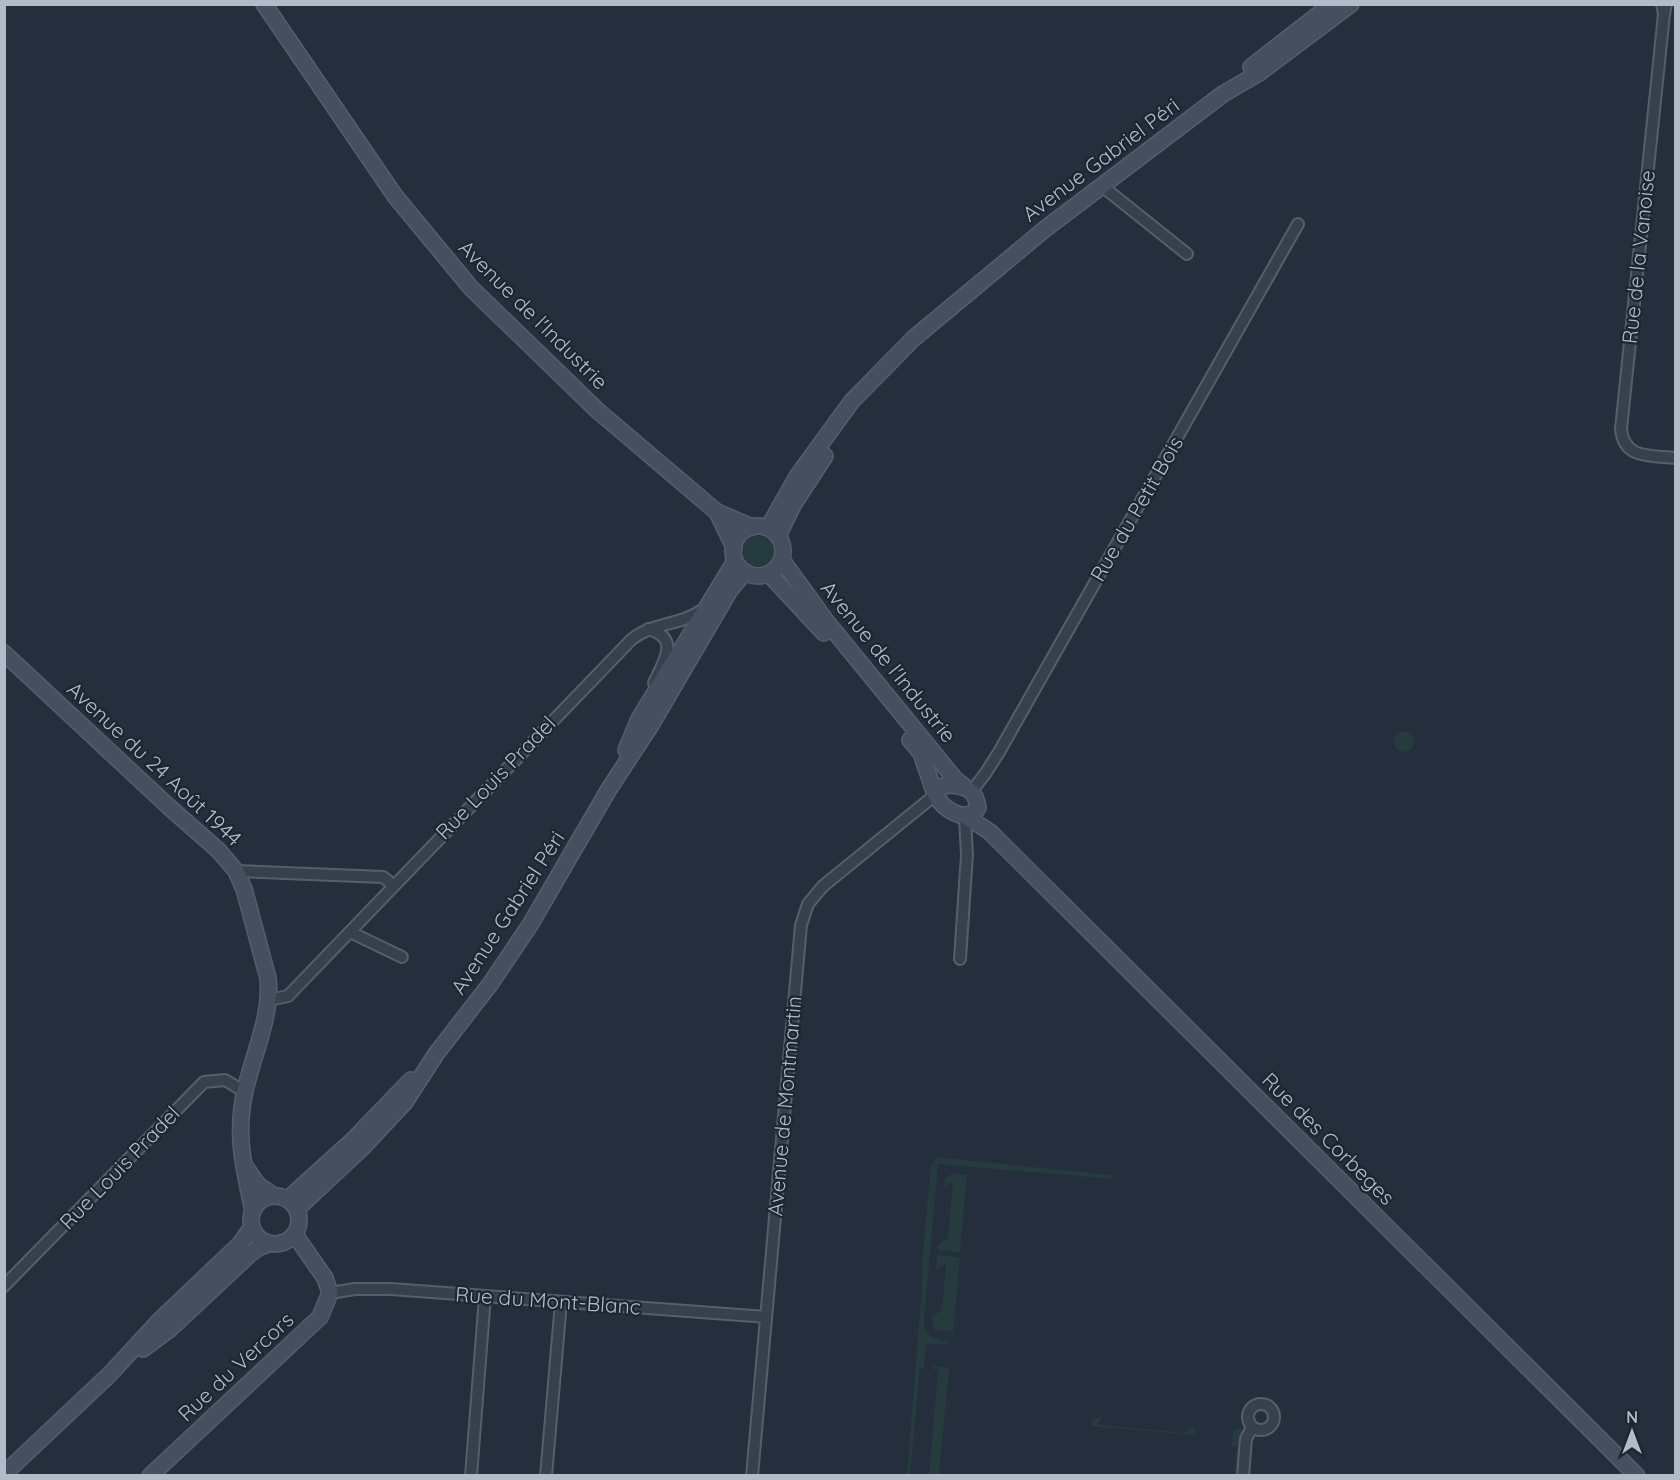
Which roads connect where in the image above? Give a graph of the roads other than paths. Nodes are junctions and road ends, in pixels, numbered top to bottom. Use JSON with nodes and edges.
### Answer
{"nodes":[{"id":1,"x":264,"y":4,"type":"edge"},
{"id":2,"x":1341,"y":6,"type":"edge"},
{"id":3,"x":1664,"y":8,"type":"edge"},
{"id":4,"x":1102,"y":186,"type":"junction"},
{"id":5,"x":1298,"y":224,"type":"dead end"},
{"id":6,"x":1188,"y":254,"type":"dead end"},
{"id":7,"x":1676,"y":458,"type":"edge"},
{"id":8,"x":717,"y":512,"type":"junction"},
{"id":9,"x":766,"y":531,"type":"junction"},
{"id":10,"x":738,"y":560,"type":"junction"},
{"id":11,"x":782,"y":560,"type":"junction"},
{"id":12,"x":770,"y":574,"type":"junction"},
{"id":13,"x":708,"y":607,"type":"junction"},
{"id":14,"x":647,"y":629,"type":"junction"},
{"id":15,"x":4,"y":653,"type":"edge"},
{"id":16,"x":639,"y":719,"type":"junction"},
{"id":17,"x":609,"y":789,"type":"junction"},
{"id":18,"x":968,"y":789,"type":"junction"},
{"id":19,"x":935,"y":795,"type":"junction"},
{"id":20,"x":970,"y":814,"type":"junction"},
{"id":21,"x":236,"y":871,"type":"junction"},
{"id":22,"x":393,"y":885,"type":"junction"},
{"id":23,"x":350,"y":932,"type":"junction"},
{"id":24,"x":402,"y":957,"type":"dead end"},
{"id":25,"x":960,"y":959,"type":"dead end"},
{"id":26,"x":269,"y":1000,"type":"junction"},
{"id":27,"x":245,"y":1092,"type":"junction"},
{"id":28,"x":244,"y":1164,"type":"junction"},
{"id":29,"x":286,"y":1201,"type":"junction"},
{"id":30,"x":253,"y":1211,"type":"junction"},
{"id":31,"x":252,"y":1227,"type":"junction"},
{"id":32,"x":291,"y":1238,"type":"junction"},
{"id":33,"x":269,"y":1244,"type":"junction"},
{"id":34,"x":327,"y":1285,"type":"junction"},
{"id":35,"x":4,"y":1286,"type":"edge"},
{"id":36,"x":485,"y":1296,"type":"junction"},
{"id":37,"x":561,"y":1302,"type":"junction"},
{"id":38,"x":766,"y":1317,"type":"junction"},
{"id":39,"x":110,"y":1374,"type":"junction"},
{"id":40,"x":1252,"y":1427,"type":"dead end"},
{"id":41,"x":4,"y":1474,"type":"edge"},
{"id":42,"x":150,"y":1476,"type":"edge"},
{"id":43,"x":471,"y":1476,"type":"edge"},
{"id":44,"x":546,"y":1476,"type":"edge"},
{"id":45,"x":752,"y":1476,"type":"edge"},
{"id":46,"x":1243,"y":1476,"type":"edge"},
{"id":47,"x":1637,"y":1476,"type":"edge"}],
"edges":[{"from":1,"to":8,"type":"street","name":"Avenue de l'Industrie"},
{"from":2,"to":4,"type":"street","name":"Avenue Gabriel Péri"},
{"from":3,"to":7,"type":"street","name":"Rue de la Vanoise"},
{"from":4,"to":6,"type":"street"},
{"from":4,"to":9,"type":"street","name":"Avenue Gabriel Péri"},
{"from":5,"to":18,"type":"street","name":"Rue du Petit Bois"},
{"from":8,"to":9,"type":"street","name":"Avenue de l'Industrie"},
{"from":8,"to":10,"type":"street","name":"Avenue de l'Industrie"},
{"from":9,"to":10,"type":"street"},
{"from":9,"to":11,"type":"street"},
{"from":10,"to":12,"type":"street"},
{"from":10,"to":13,"type":"street","name":"Avenue Gabriel Péri"},
{"from":10,"to":17,"type":"street","name":"Avenue Gabriel Péri"},
{"from":11,"to":12,"type":"street"},
{"from":11,"to":18,"type":"street","name":"Avenue de l'Industrie"},
{"from":12,"to":19,"type":"street","name":"Avenue de l'Industrie"},
{"from":13,"to":14,"type":"street","name":"Rue Louis Pradel"},
{"from":13,"to":16,"type":"street","name":"Avenue Gabriel Péri"},
{"from":14,"to":16,"type":"street"},
{"from":14,"to":22,"type":"street","name":"Rue Louis Pradel"},
{"from":15,"to":21,"type":"street","name":"Avenue du 24 Août 1944"},
{"from":16,"to":17,"type":"street","name":"Avenue Gabriel Péri"},
{"from":17,"to":29,"type":"street","name":"Avenue Gabriel Péri"},
{"from":18,"to":19,"type":"street"},
{"from":18,"to":20,"type":"street","name":"Rue des Corbeges"},
{"from":19,"to":20,"type":"street"},
{"from":19,"to":38,"type":"street","name":"Avenue de Montmartin"},
{"from":20,"to":25,"type":"street"},
{"from":20,"to":47,"type":"street","name":"Rue des Corbeges"},
{"from":21,"to":22,"type":"street","name":"Avenue du 24 Août 1944"},
{"from":21,"to":26,"type":"street"},
{"from":22,"to":23,"type":"street","name":"Rue Louis Pradel"},
{"from":23,"to":24,"type":"street"},
{"from":23,"to":26,"type":"street","name":"Rue Louis Pradel"},
{"from":26,"to":27,"type":"street"},
{"from":27,"to":28,"type":"street"},
{"from":27,"to":35,"type":"street","name":"Rue Louis Pradel"},
{"from":28,"to":29,"type":"street"},
{"from":28,"to":30,"type":"street"},
{"from":29,"to":30,"type":"street"},
{"from":29,"to":32,"type":"street"},
{"from":30,"to":31,"type":"street"},
{"from":31,"to":33,"type":"street"},
{"from":31,"to":39,"type":"street"},
{"from":32,"to":33,"type":"street"},
{"from":32,"to":34,"type":"street"},
{"from":33,"to":39,"type":"street"},
{"from":34,"to":36,"type":"street","name":"Rue du Mont-Blanc"},
{"from":34,"to":42,"type":"street","name":"Rue du Vercors"},
{"from":36,"to":37,"type":"street","name":"Rue du Mont-Blanc"},
{"from":36,"to":43,"type":"street"},
{"from":37,"to":38,"type":"street","name":"Rue du Mont-Blanc"},
{"from":37,"to":44,"type":"street"},
{"from":38,"to":45,"type":"street","name":"Avenue de Montmartin"},
{"from":39,"to":41,"type":"street"},
{"from":40,"to":46,"type":"street"}]}
